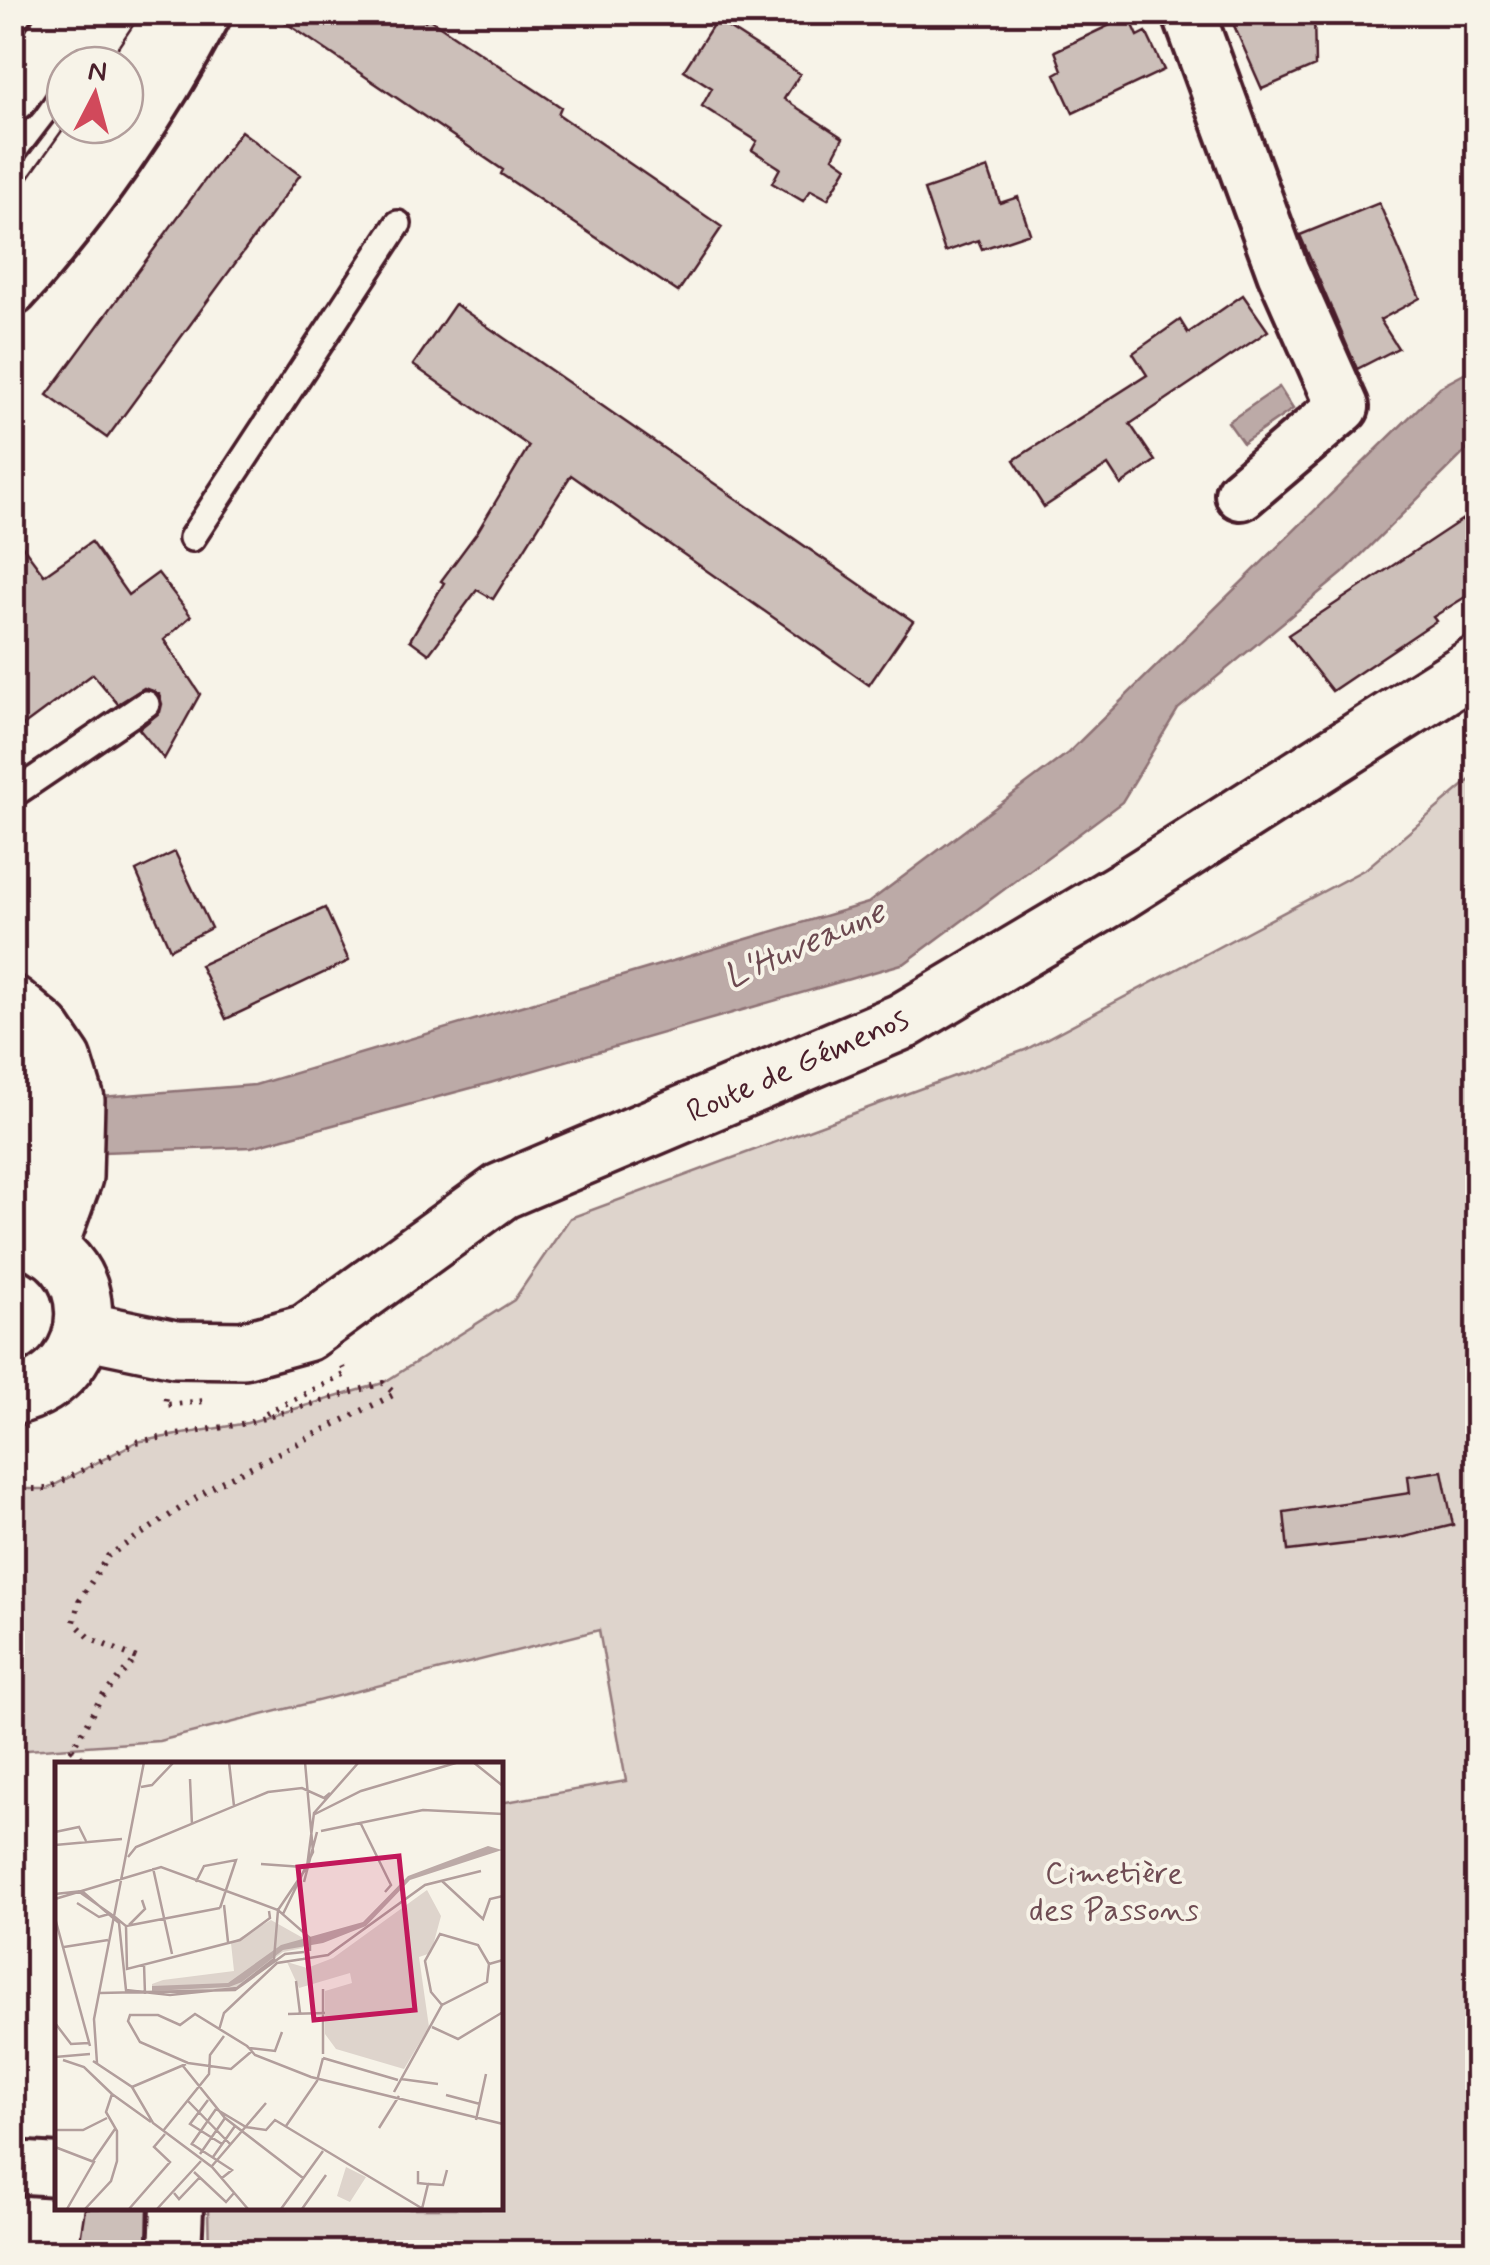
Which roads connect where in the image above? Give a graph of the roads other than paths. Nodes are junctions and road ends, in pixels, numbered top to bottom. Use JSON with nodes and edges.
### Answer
{"nodes":[{"id":1,"x":70,"y":12,"type":"edge"},
{"id":2,"x":117,"y":12,"type":"edge"},
{"id":3,"x":160,"y":12,"type":"edge"},
{"id":4,"x":206,"y":12,"type":"edge"},
{"id":5,"x":1188,"y":12,"type":"edge"},
{"id":6,"x":96,"y":45,"type":"edge"},
{"id":7,"x":141,"y":45,"type":"edge"},
{"id":8,"x":12,"y":96,"type":"edge"},
{"id":9,"x":45,"y":121,"type":"edge"},
{"id":10,"x":73,"y":145,"type":"edge"},
{"id":11,"x":12,"y":167,"type":"edge"},
{"id":12,"x":12,"y":224,"type":"edge"},
{"id":13,"x":398,"y":224,"type":"dead end"},
{"id":14,"x":12,"y":290,"type":"edge"},
{"id":15,"x":1241,"y":494,"type":"dead end"},
{"id":16,"x":192,"y":538,"type":"dead end"},
{"id":17,"x":1478,"y":664,"type":"edge"},
{"id":18,"x":146,"y":704,"type":"dead end"},
{"id":19,"x":12,"y":795,"type":"edge"},
{"id":20,"x":20,"y":1034,"type":"edge"},
{"id":21,"x":38,"y":1186,"type":"edge"},
{"id":22,"x":30,"y":1244,"type":"edge"},
{"id":23,"x":84,"y":1330,"type":"junction"},
{"id":24,"x":12,"y":1397,"type":"edge"},
{"id":25,"x":12,"y":2167,"type":"edge"},
{"id":26,"x":55,"y":2170,"type":"edge"},
{"id":27,"x":177,"y":2210,"type":"edge"},
{"id":28,"x":175,"y":2252,"type":"edge"}],
"edges":[{"from":1,"to":8,"type":"street"},
{"from":2,"to":6,"type":"main road"},
{"from":3,"to":7,"type":"main road"},
{"from":4,"to":14,"type":"street"},
{"from":5,"to":15,"type":"street"},
{"from":9,"to":11,"type":"main road"},
{"from":10,"to":12,"type":"main road"},
{"from":13,"to":16,"type":"lane"},
{"from":17,"to":23,"type":"main road","name":"Route de Gémenos"},
{"from":18,"to":19,"type":"lane"},
{"from":20,"to":21,"type":"main road"},
{"from":21,"to":22,"type":"main road"},
{"from":22,"to":23,"type":"main road"},
{"from":23,"to":24,"type":"main road"},
{"from":25,"to":26,"type":"street"},
{"from":27,"to":28,"type":"street"}]}
